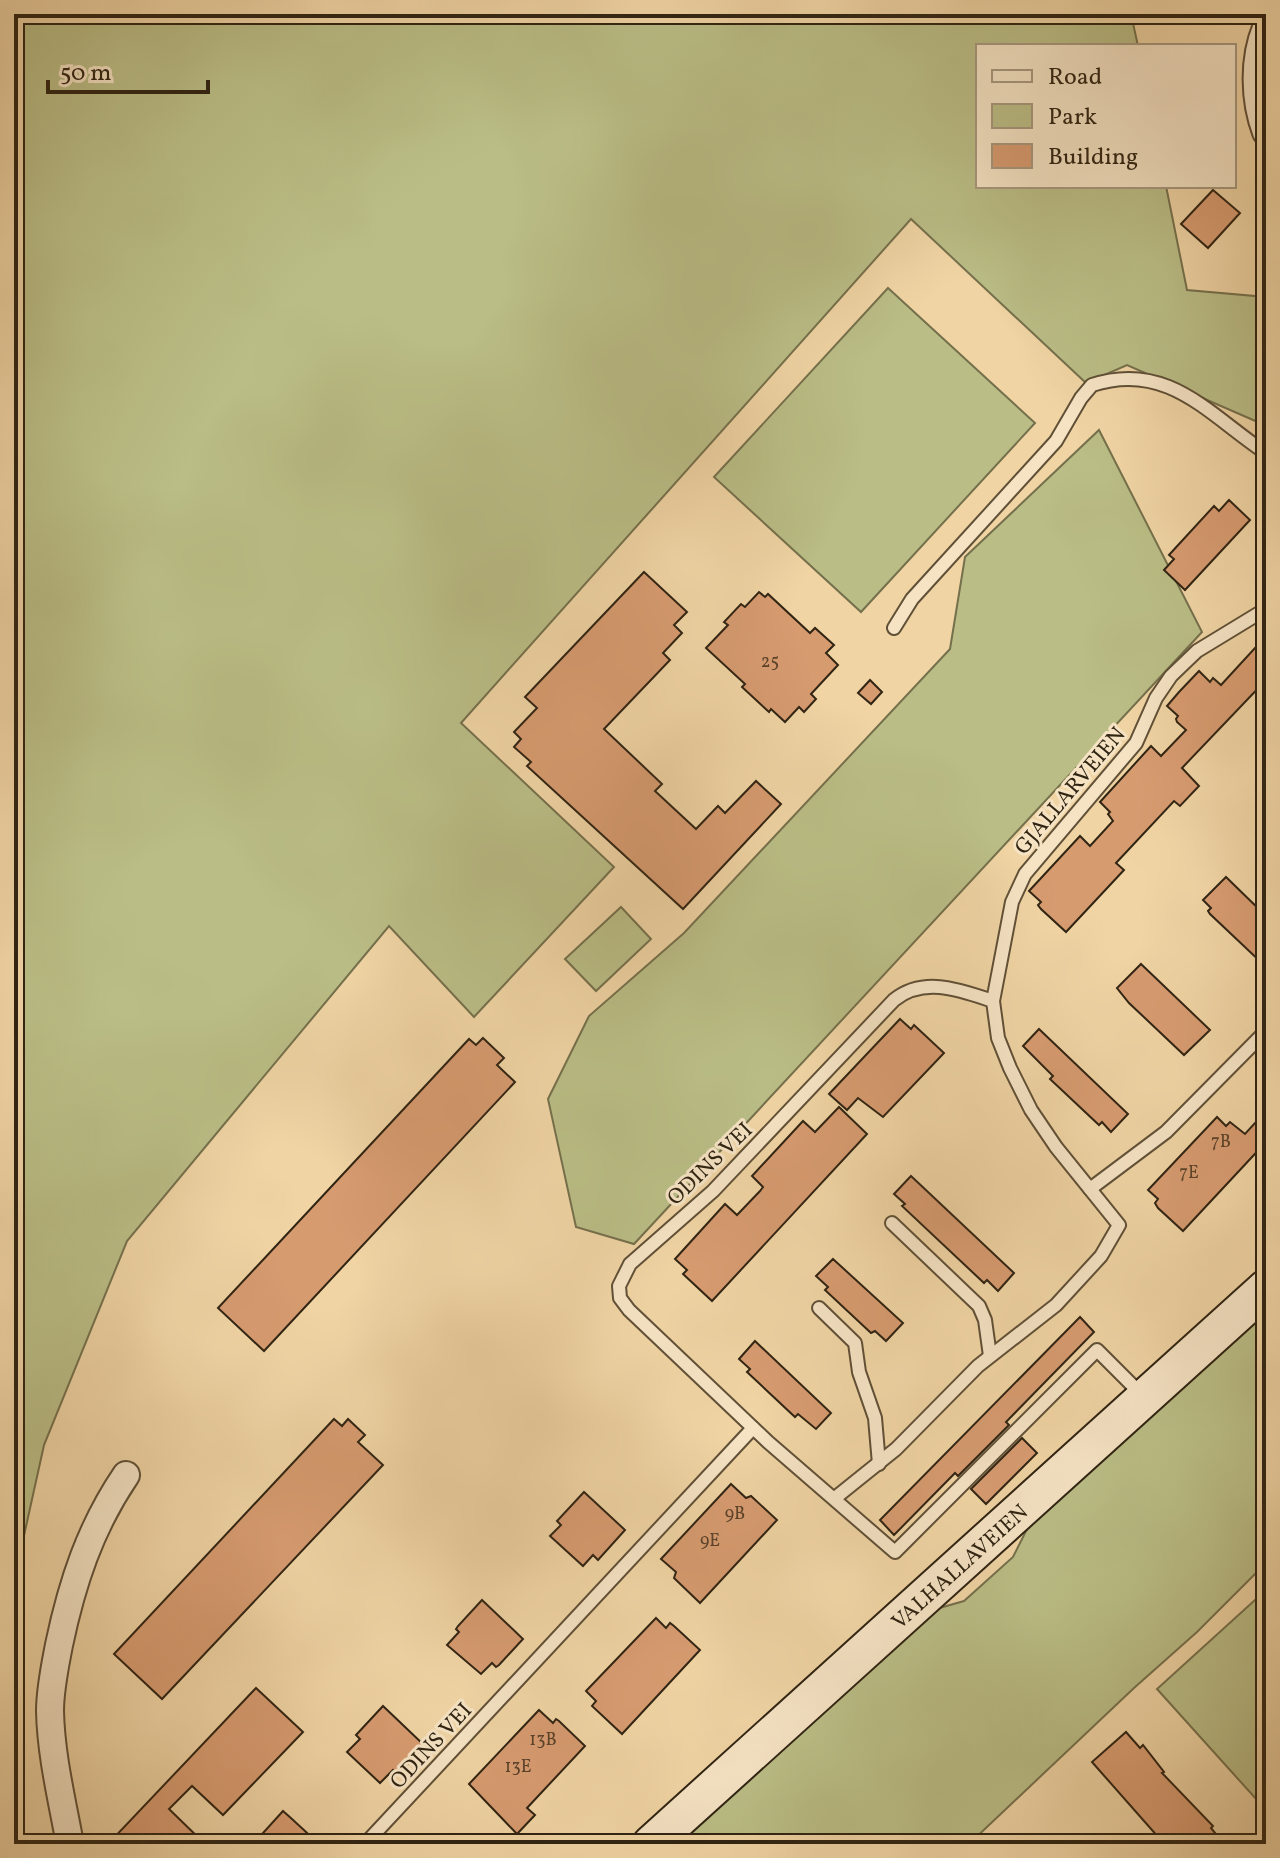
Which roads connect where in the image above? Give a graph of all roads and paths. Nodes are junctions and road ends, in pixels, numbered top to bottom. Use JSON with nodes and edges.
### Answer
{"nodes":[{"id":1,"x":1266,"y":28,"type":"edge"},
{"id":2,"x":1264,"y":127,"type":"edge"},
{"id":3,"x":1266,"y":453,"type":"edge"},
{"id":4,"x":1266,"y":609,"type":"edge"},
{"id":5,"x":894,"y":628,"type":"dead end"},
{"id":6,"x":993,"y":1001,"type":"junction"},
{"id":7,"x":1266,"y":1031,"type":"edge"},
{"id":8,"x":1090,"y":1189,"type":"junction"},
{"id":9,"x":892,"y":1223,"type":"dead end"},
{"id":10,"x":1266,"y":1288,"type":"edge"},
{"id":11,"x":819,"y":1308,"type":"dead end"},
{"id":12,"x":990,"y":1356,"type":"junction"},
{"id":13,"x":1145,"y":1398,"type":"junction"},
{"id":14,"x":753,"y":1428,"type":"junction"},
{"id":15,"x":879,"y":1464,"type":"junction"},
{"id":16,"x":126,"y":1475,"type":"dead end"},
{"id":17,"x":835,"y":1498,"type":"junction"},
{"id":18,"x":70,"y":1844,"type":"edge"},
{"id":19,"x":365,"y":1844,"type":"edge"},
{"id":20,"x":651,"y":1844,"type":"edge"}],
"edges":[{"from":1,"to":2,"type":"street"},
{"from":3,"to":5,"type":"lane"},
{"from":4,"to":6,"type":"lane","name":"GJALLARVEIEN"},
{"from":6,"to":8,"type":"lane","name":"GJALLARVEIEN"},
{"from":6,"to":14,"type":"lane","name":"ODINS VEI"},
{"from":7,"to":8,"type":"lane"},
{"from":8,"to":12,"type":"lane","name":"GJALLARVEIEN"},
{"from":9,"to":12,"type":"lane"},
{"from":10,"to":13,"type":"street","name":"VALHALLAVEIEN"},
{"from":11,"to":15,"type":"lane"},
{"from":12,"to":15,"type":"lane"},
{"from":13,"to":17,"type":"lane","name":"ODINS VEI"},
{"from":13,"to":20,"type":"street","name":"VALHALLAVEIEN"},
{"from":14,"to":17,"type":"lane","name":"ODINS VEI"},
{"from":14,"to":19,"type":"lane","name":"ODINS VEI"},
{"from":15,"to":17,"type":"lane"},
{"from":16,"to":18,"type":"street"}]}
